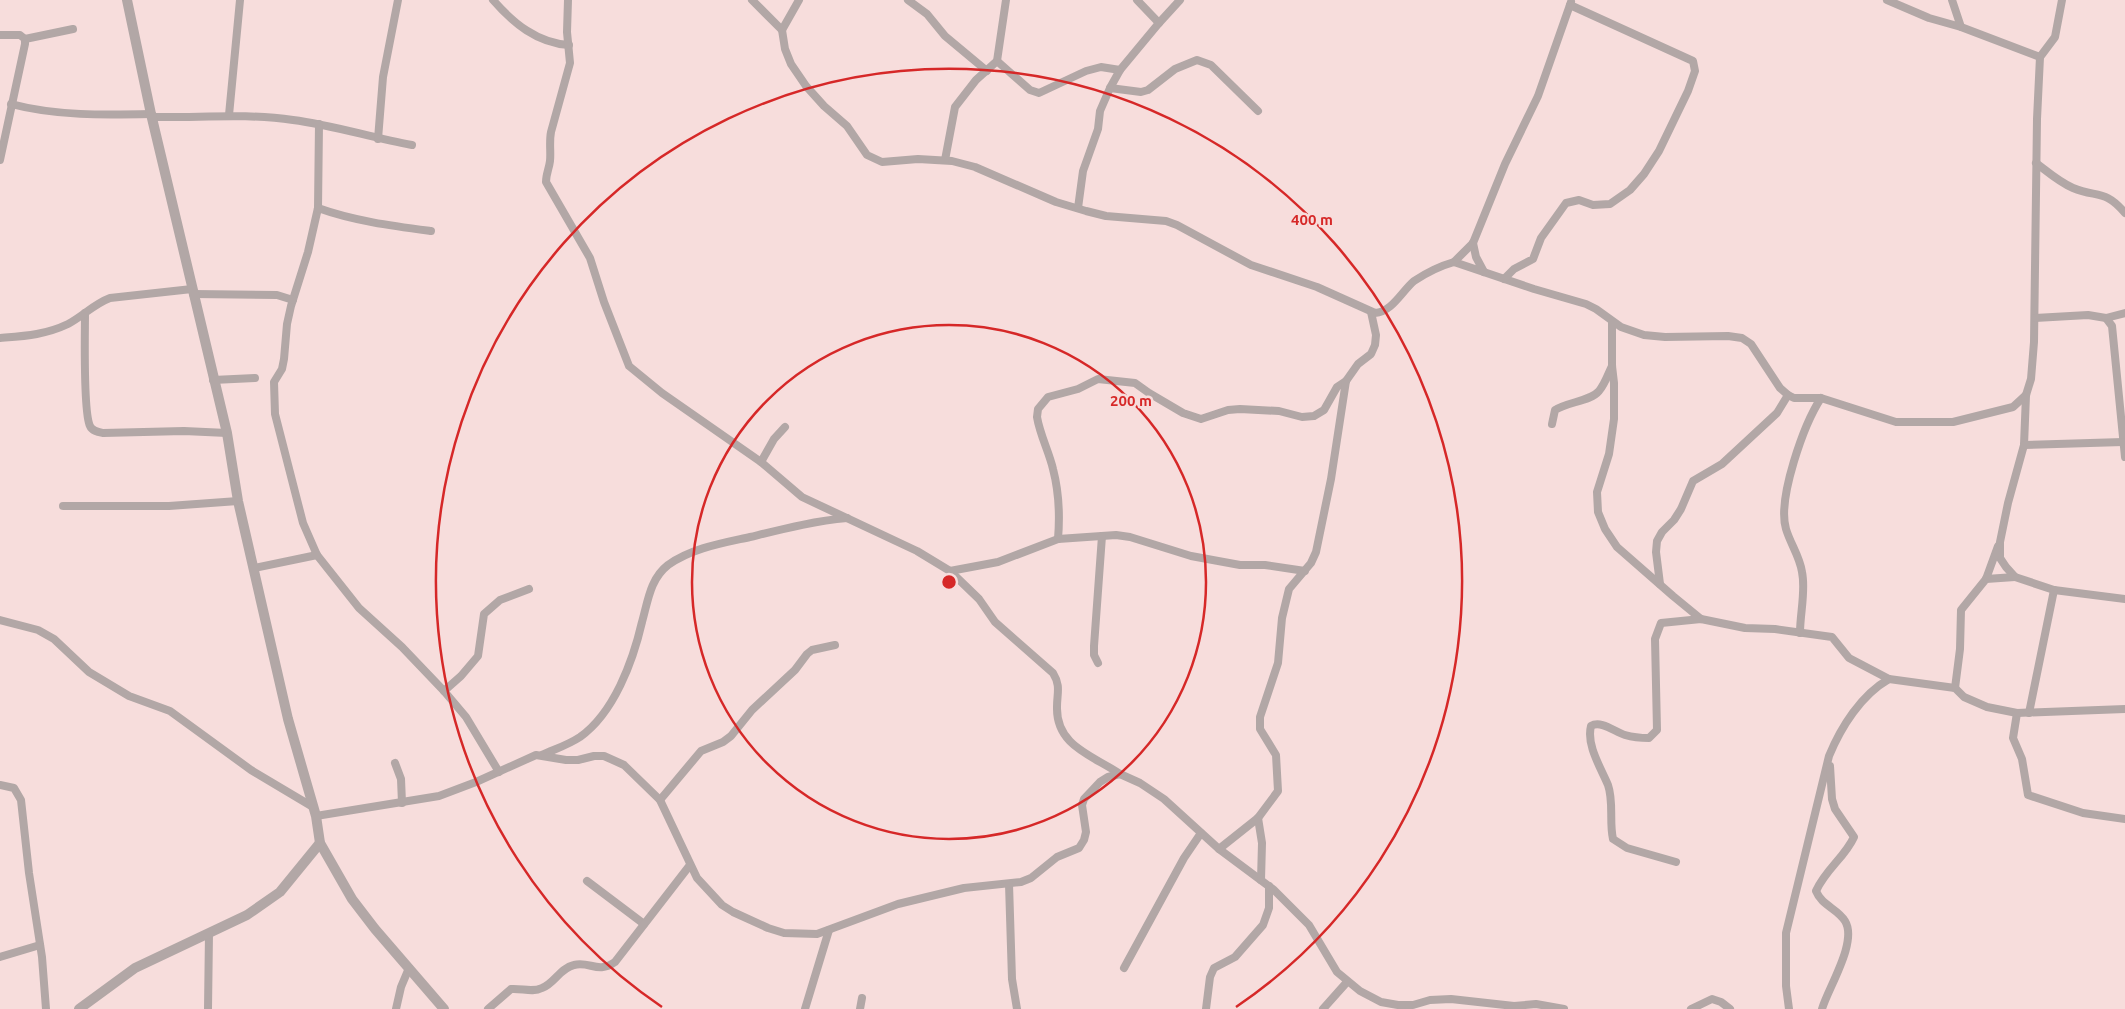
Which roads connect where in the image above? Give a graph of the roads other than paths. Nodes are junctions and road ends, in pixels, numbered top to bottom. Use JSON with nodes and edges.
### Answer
{"nodes":[{"id":1,"x":128,"y":0,"type":"edge"},
{"id":2,"x":240,"y":0,"type":"edge"},
{"id":3,"x":398,"y":0,"type":"edge"},
{"id":4,"x":493,"y":0,"type":"edge"},
{"id":5,"x":568,"y":0,"type":"edge"},
{"id":6,"x":752,"y":0,"type":"edge"},
{"id":7,"x":799,"y":0,"type":"edge"},
{"id":8,"x":908,"y":0,"type":"edge"},
{"id":9,"x":1006,"y":0,"type":"edge"},
{"id":10,"x":1137,"y":0,"type":"edge"},
{"id":11,"x":1180,"y":0,"type":"edge"},
{"id":12,"x":1886,"y":0,"type":"edge"},
{"id":13,"x":1952,"y":0,"type":"edge"},
{"id":14,"x":2062,"y":0,"type":"edge"},
{"id":15,"x":1571,"y":2,"type":"edge"},
{"id":16,"x":1159,"y":23,"type":"junction"},
{"id":17,"x":1961,"y":27,"type":"junction"},
{"id":18,"x":72,"y":29,"type":"dead end"},
{"id":19,"x":782,"y":30,"type":"junction"},
{"id":20,"x":0,"y":35,"type":"edge"},
{"id":21,"x":25,"y":38,"type":"junction"},
{"id":22,"x":568,"y":45,"type":"junction"},
{"id":23,"x":2040,"y":56,"type":"junction"},
{"id":24,"x":997,"y":61,"type":"junction"},
{"id":25,"x":1120,"y":70,"type":"junction"},
{"id":26,"x":987,"y":71,"type":"junction"},
{"id":27,"x":1110,"y":88,"type":"junction"},
{"id":28,"x":11,"y":104,"type":"junction"},
{"id":29,"x":1258,"y":111,"type":"dead end"},
{"id":30,"x":151,"y":115,"type":"junction"},
{"id":31,"x":229,"y":116,"type":"junction"},
{"id":32,"x":319,"y":124,"type":"junction"},
{"id":33,"x":3,"y":130,"type":"edge"},
{"id":34,"x":378,"y":139,"type":"junction"},
{"id":35,"x":412,"y":144,"type":"dead end"},
{"id":36,"x":0,"y":160,"type":"edge"},
{"id":37,"x":945,"y":160,"type":"junction"},
{"id":38,"x":2036,"y":164,"type":"junction"},
{"id":39,"x":318,"y":208,"type":"junction"},
{"id":40,"x":1078,"y":208,"type":"junction"},
{"id":41,"x":2125,"y":213,"type":"edge"},
{"id":42,"x":431,"y":231,"type":"dead end"},
{"id":43,"x":1473,"y":243,"type":"junction"},
{"id":44,"x":1454,"y":262,"type":"junction"},
{"id":45,"x":1484,"y":272,"type":"junction"},
{"id":46,"x":1504,"y":278,"type":"junction"},
{"id":47,"x":193,"y":291,"type":"junction"},
{"id":48,"x":292,"y":300,"type":"junction"},
{"id":49,"x":1372,"y":312,"type":"junction"},
{"id":50,"x":85,"y":313,"type":"junction"},
{"id":51,"x":2125,"y":313,"type":"edge"},
{"id":52,"x":2035,"y":318,"type":"junction"},
{"id":53,"x":2106,"y":318,"type":"junction"},
{"id":54,"x":1612,"y":322,"type":"junction"},
{"id":55,"x":0,"y":338,"type":"edge"},
{"id":56,"x":1612,"y":366,"type":"junction"},
{"id":57,"x":255,"y":378,"type":"dead end"},
{"id":58,"x":213,"y":380,"type":"junction"},
{"id":59,"x":1346,"y":381,"type":"junction"},
{"id":60,"x":1788,"y":395,"type":"junction"},
{"id":61,"x":2026,"y":395,"type":"junction"},
{"id":62,"x":1821,"y":398,"type":"junction"},
{"id":63,"x":2013,"y":406,"type":"junction"},
{"id":64,"x":2026,"y":411,"type":"junction"},
{"id":65,"x":1552,"y":424,"type":"dead end"},
{"id":66,"x":785,"y":428,"type":"dead end"},
{"id":67,"x":227,"y":433,"type":"junction"},
{"id":68,"x":2124,"y":442,"type":"junction"},
{"id":69,"x":2024,"y":445,"type":"junction"},
{"id":70,"x":2125,"y":457,"type":"edge"},
{"id":71,"x":761,"y":462,"type":"junction"},
{"id":72,"x":238,"y":501,"type":"junction"},
{"id":73,"x":63,"y":506,"type":"dead end"},
{"id":74,"x":849,"y":518,"type":"junction"},
{"id":75,"x":1102,"y":536,"type":"junction"},
{"id":76,"x":1058,"y":539,"type":"junction"},
{"id":77,"x":2000,"y":542,"type":"junction"},
{"id":78,"x":317,"y":555,"type":"junction"},
{"id":79,"x":254,"y":568,"type":"junction"},
{"id":80,"x":950,"y":571,"type":"junction"},
{"id":81,"x":1305,"y":571,"type":"junction"},
{"id":82,"x":2015,"y":576,"type":"junction"},
{"id":83,"x":1986,"y":579,"type":"junction"},
{"id":84,"x":1660,"y":584,"type":"junction"},
{"id":85,"x":529,"y":589,"type":"dead end"},
{"id":86,"x":2054,"y":590,"type":"junction"},
{"id":87,"x":2125,"y":599,"type":"edge"},
{"id":88,"x":1702,"y":619,"type":"junction"},
{"id":89,"x":0,"y":620,"type":"edge"},
{"id":90,"x":1800,"y":633,"type":"junction"},
{"id":91,"x":835,"y":645,"type":"dead end"},
{"id":92,"x":1098,"y":663,"type":"dead end"},
{"id":93,"x":1889,"y":679,"type":"junction"},
{"id":94,"x":1955,"y":688,"type":"junction"},
{"id":95,"x":444,"y":691,"type":"junction"},
{"id":96,"x":2125,"y":709,"type":"edge"},
{"id":97,"x":2017,"y":713,"type":"junction"},
{"id":98,"x":2029,"y":713,"type":"junction"},
{"id":99,"x":542,"y":755,"type":"junction"},
{"id":100,"x":1829,"y":756,"type":"junction"},
{"id":101,"x":396,"y":763,"type":"dead end"},
{"id":102,"x":499,"y":772,"type":"junction"},
{"id":103,"x":1120,"y":774,"type":"junction"},
{"id":104,"x":0,"y":785,"type":"edge"},
{"id":105,"x":660,"y":800,"type":"junction"},
{"id":106,"x":402,"y":804,"type":"junction"},
{"id":107,"x":315,"y":811,"type":"junction"},
{"id":108,"x":1258,"y":818,"type":"junction"},
{"id":109,"x":2125,"y":819,"type":"edge"},
{"id":110,"x":1201,"y":833,"type":"junction"},
{"id":111,"x":320,"y":843,"type":"junction"},
{"id":112,"x":1219,"y":849,"type":"junction"},
{"id":113,"x":1676,"y":862,"type":"dead end"},
{"id":114,"x":690,"y":864,"type":"junction"},
{"id":115,"x":1261,"y":880,"type":"junction"},
{"id":116,"x":587,"y":881,"type":"dead end"},
{"id":117,"x":1009,"y":884,"type":"junction"},
{"id":118,"x":1269,"y":886,"type":"junction"},
{"id":119,"x":644,"y":924,"type":"junction"},
{"id":120,"x":829,"y":930,"type":"junction"},
{"id":121,"x":209,"y":934,"type":"junction"},
{"id":122,"x":40,"y":946,"type":"junction"},
{"id":123,"x":0,"y":956,"type":"edge"},
{"id":124,"x":409,"y":968,"type":"junction"},
{"id":125,"x":1124,"y":968,"type":"dead end"},
{"id":126,"x":1347,"y":982,"type":"junction"},
{"id":127,"x":862,"y":998,"type":"dead end"},
{"id":128,"x":46,"y":1009,"type":"edge"},
{"id":129,"x":79,"y":1009,"type":"edge"},
{"id":130,"x":208,"y":1009,"type":"edge"},
{"id":131,"x":396,"y":1009,"type":"edge"},
{"id":132,"x":444,"y":1009,"type":"edge"},
{"id":133,"x":488,"y":1009,"type":"edge"},
{"id":134,"x":805,"y":1009,"type":"edge"},
{"id":135,"x":860,"y":1009,"type":"edge"},
{"id":136,"x":1017,"y":1009,"type":"edge"},
{"id":137,"x":1206,"y":1009,"type":"edge"},
{"id":138,"x":1323,"y":1009,"type":"edge"},
{"id":139,"x":1564,"y":1009,"type":"edge"},
{"id":140,"x":1691,"y":1009,"type":"edge"},
{"id":141,"x":1730,"y":1009,"type":"edge"},
{"id":142,"x":1789,"y":1009,"type":"edge"},
{"id":143,"x":1822,"y":1009,"type":"edge"}],
"edges":[{"from":1,"to":30,"type":"street"},
{"from":2,"to":31,"type":"street"},
{"from":3,"to":34,"type":"street"},
{"from":4,"to":22,"type":"street"},
{"from":5,"to":22,"type":"street"},
{"from":6,"to":19,"type":"street"},
{"from":7,"to":19,"type":"street"},
{"from":8,"to":26,"type":"street"},
{"from":9,"to":24,"type":"street"},
{"from":10,"to":16,"type":"street"},
{"from":11,"to":16,"type":"street"},
{"from":12,"to":17,"type":"street"},
{"from":13,"to":17,"type":"street"},
{"from":14,"to":23,"type":"street"},
{"from":15,"to":43,"type":"street"},
{"from":15,"to":46,"type":"street"},
{"from":16,"to":25,"type":"street"},
{"from":17,"to":23,"type":"street"},
{"from":18,"to":21,"type":"street"},
{"from":19,"to":37,"type":"street"},
{"from":20,"to":21,"type":"street"},
{"from":21,"to":28,"type":"street"},
{"from":22,"to":71,"type":"street"},
{"from":23,"to":38,"type":"street"},
{"from":24,"to":25,"type":"street"},
{"from":24,"to":26,"type":"street"},
{"from":25,"to":27,"type":"street"},
{"from":26,"to":37,"type":"street"},
{"from":27,"to":29,"type":"street"},
{"from":27,"to":40,"type":"street"},
{"from":28,"to":30,"type":"street"},
{"from":28,"to":33,"type":"street"},
{"from":30,"to":31,"type":"street"},
{"from":30,"to":47,"type":"street"},
{"from":31,"to":32,"type":"street"},
{"from":32,"to":34,"type":"street"},
{"from":32,"to":39,"type":"street"},
{"from":33,"to":36,"type":"street"},
{"from":34,"to":35,"type":"street"},
{"from":37,"to":40,"type":"street"},
{"from":38,"to":41,"type":"street"},
{"from":38,"to":52,"type":"street"},
{"from":39,"to":42,"type":"street"},
{"from":39,"to":48,"type":"street"},
{"from":40,"to":49,"type":"street"},
{"from":43,"to":44,"type":"street"},
{"from":43,"to":45,"type":"street"},
{"from":44,"to":45,"type":"street"},
{"from":44,"to":49,"type":"street"},
{"from":45,"to":46,"type":"street"},
{"from":46,"to":54,"type":"street"},
{"from":47,"to":48,"type":"street"},
{"from":47,"to":50,"type":"street"},
{"from":47,"to":58,"type":"street"},
{"from":48,"to":78,"type":"street"},
{"from":49,"to":59,"type":"street"},
{"from":50,"to":55,"type":"street"},
{"from":50,"to":67,"type":"street"},
{"from":51,"to":53,"type":"street"},
{"from":52,"to":53,"type":"street"},
{"from":52,"to":61,"type":"street"},
{"from":53,"to":68,"type":"street"},
{"from":54,"to":56,"type":"street"},
{"from":54,"to":60,"type":"street"},
{"from":56,"to":65,"type":"street"},
{"from":56,"to":84,"type":"street"},
{"from":57,"to":58,"type":"street"},
{"from":58,"to":67,"type":"street"},
{"from":59,"to":76,"type":"street"},
{"from":59,"to":81,"type":"street"},
{"from":60,"to":62,"type":"street"},
{"from":60,"to":84,"type":"street"},
{"from":61,"to":63,"type":"street"},
{"from":61,"to":64,"type":"street"},
{"from":62,"to":63,"type":"street"},
{"from":62,"to":90,"type":"street"},
{"from":63,"to":64,"type":"street"},
{"from":64,"to":69,"type":"street"},
{"from":66,"to":71,"type":"street"},
{"from":67,"to":72,"type":"street"},
{"from":68,"to":69,"type":"street"},
{"from":68,"to":70,"type":"street"},
{"from":69,"to":77,"type":"street"},
{"from":71,"to":74,"type":"street"},
{"from":72,"to":73,"type":"street"},
{"from":72,"to":79,"type":"street"},
{"from":74,"to":80,"type":"street"},
{"from":74,"to":99,"type":"street"},
{"from":75,"to":76,"type":"street"},
{"from":75,"to":81,"type":"street"},
{"from":75,"to":92,"type":"street"},
{"from":76,"to":80,"type":"street"},
{"from":77,"to":82,"type":"street"},
{"from":77,"to":83,"type":"street"},
{"from":78,"to":79,"type":"street"},
{"from":78,"to":95,"type":"street"},
{"from":79,"to":107,"type":"street"},
{"from":80,"to":103,"type":"street"},
{"from":81,"to":108,"type":"street"},
{"from":82,"to":83,"type":"street"},
{"from":82,"to":86,"type":"street"},
{"from":83,"to":94,"type":"street"},
{"from":84,"to":88,"type":"street"},
{"from":85,"to":95,"type":"street"},
{"from":86,"to":87,"type":"street"},
{"from":86,"to":98,"type":"street"},
{"from":88,"to":90,"type":"street"},
{"from":88,"to":113,"type":"street"},
{"from":89,"to":107,"type":"street"},
{"from":90,"to":93,"type":"street"},
{"from":91,"to":105,"type":"street"},
{"from":93,"to":94,"type":"street"},
{"from":93,"to":100,"type":"street"},
{"from":94,"to":97,"type":"street"},
{"from":95,"to":102,"type":"street"},
{"from":96,"to":98,"type":"street"},
{"from":97,"to":98,"type":"street"},
{"from":97,"to":109,"type":"street"},
{"from":99,"to":102,"type":"street"},
{"from":99,"to":105,"type":"street"},
{"from":100,"to":142,"type":"street"},
{"from":100,"to":143,"type":"street"},
{"from":101,"to":106,"type":"street"},
{"from":102,"to":106,"type":"street"},
{"from":103,"to":110,"type":"street"},
{"from":103,"to":117,"type":"street"},
{"from":104,"to":122,"type":"street"},
{"from":105,"to":114,"type":"street"},
{"from":106,"to":107,"type":"street"},
{"from":107,"to":111,"type":"street"},
{"from":108,"to":112,"type":"street"},
{"from":108,"to":115,"type":"street"},
{"from":110,"to":112,"type":"street"},
{"from":110,"to":125,"type":"street"},
{"from":111,"to":121,"type":"street"},
{"from":111,"to":124,"type":"street"},
{"from":112,"to":115,"type":"street"},
{"from":114,"to":119,"type":"street"},
{"from":114,"to":120,"type":"street"},
{"from":115,"to":118,"type":"street"},
{"from":116,"to":119,"type":"street"},
{"from":117,"to":120,"type":"street"},
{"from":117,"to":136,"type":"street"},
{"from":118,"to":126,"type":"street"},
{"from":118,"to":137,"type":"street"},
{"from":119,"to":133,"type":"street"},
{"from":120,"to":134,"type":"street"},
{"from":121,"to":129,"type":"street"},
{"from":121,"to":130,"type":"street"},
{"from":122,"to":123,"type":"street"},
{"from":122,"to":128,"type":"street"},
{"from":124,"to":131,"type":"street"},
{"from":124,"to":132,"type":"street"},
{"from":126,"to":138,"type":"street"},
{"from":126,"to":139,"type":"street"},
{"from":127,"to":135,"type":"street"},
{"from":140,"to":141,"type":"street"}]}
